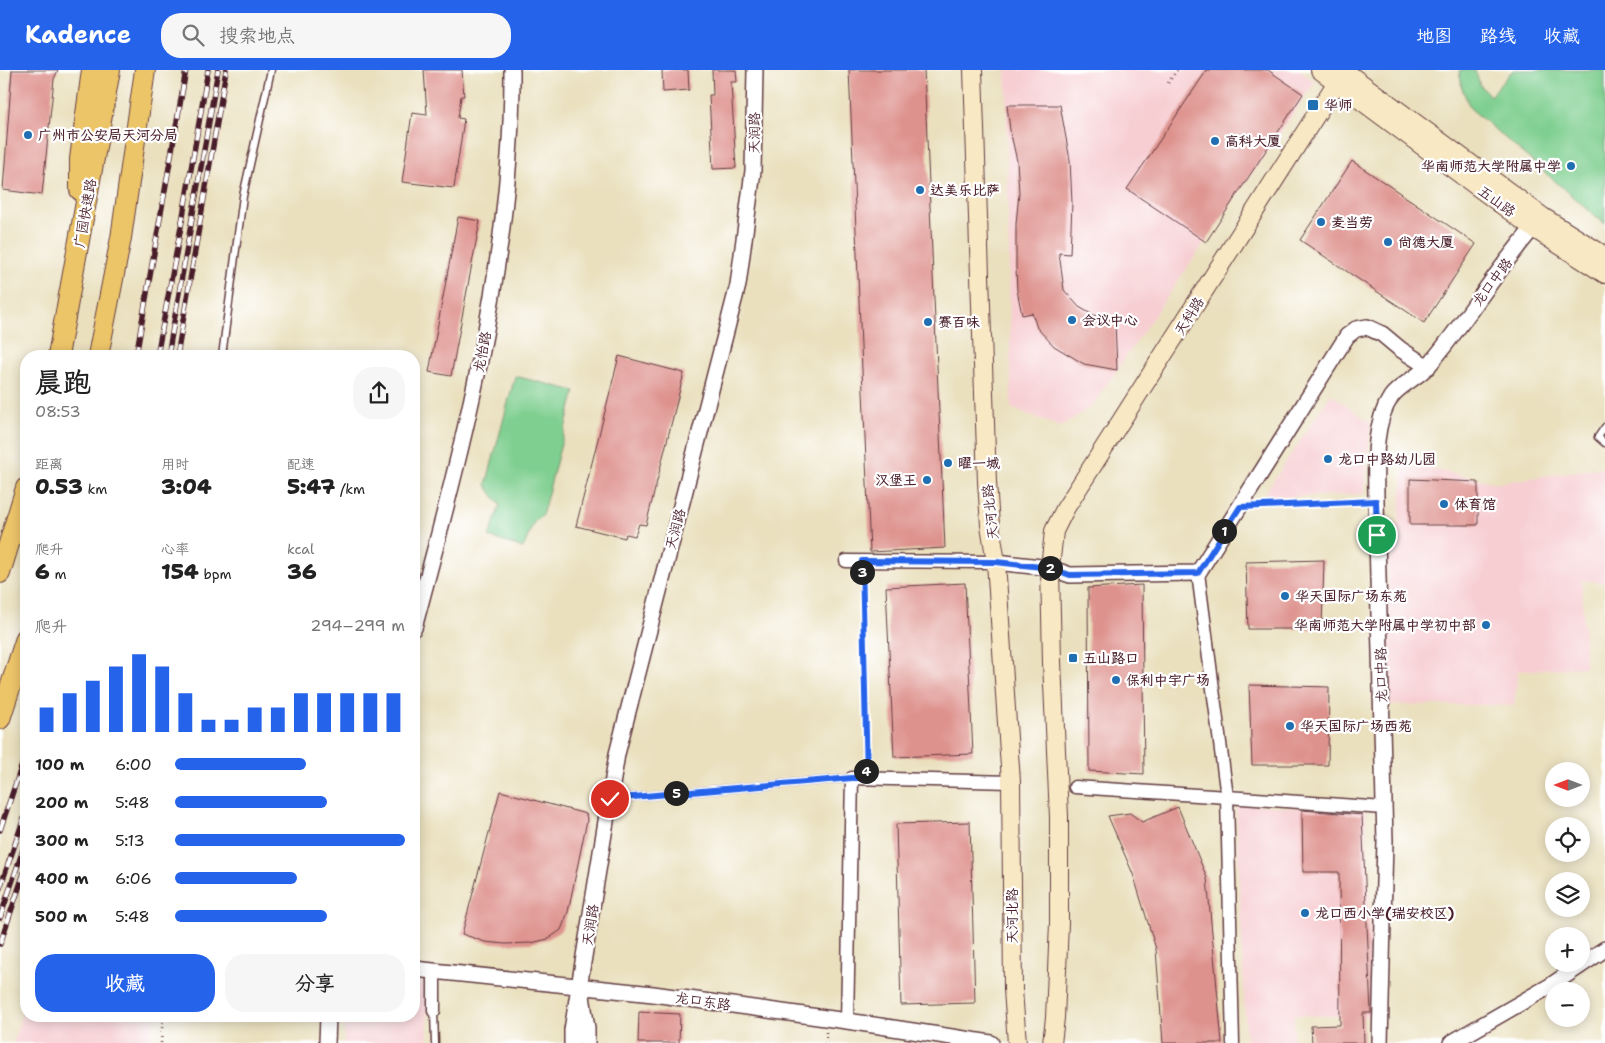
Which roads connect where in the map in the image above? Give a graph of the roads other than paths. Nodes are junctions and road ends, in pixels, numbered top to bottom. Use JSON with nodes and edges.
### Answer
{"nodes":[{"id":1,"x":92,"y":70,"type":"edge"},
{"id":2,"x":110,"y":70,"type":"edge"},
{"id":3,"x":146,"y":70,"type":"edge"},
{"id":4,"x":271,"y":70,"type":"edge"},
{"id":5,"x":512,"y":70,"type":"edge"},
{"id":6,"x":755,"y":70,"type":"edge"},
{"id":7,"x":973,"y":70,"type":"edge"},
{"id":8,"x":1320,"y":70,"type":"edge"},
{"id":9,"x":1342,"y":75,"type":"edge"},
{"id":10,"x":1538,"y":222,"type":"junction"},
{"id":11,"x":82,"y":234,"type":"junction"},
{"id":12,"x":1605,"y":256,"type":"edge"},
{"id":13,"x":1605,"y":274,"type":"edge"},
{"id":14,"x":59,"y":350,"type":"edge"},
{"id":15,"x":99,"y":350,"type":"edge"},
{"id":16,"x":223,"y":350,"type":"edge"},
{"id":17,"x":1428,"y":367,"type":"junction"},
{"id":18,"x":1605,"y":427,"type":"edge"},
{"id":19,"x":1605,"y":443,"type":"edge"},
{"id":20,"x":20,"y":508,"type":"edge"},
{"id":21,"x":846,"y":561,"type":"dead end"},
{"id":22,"x":996,"y":562,"type":"junction"},
{"id":23,"x":1050,"y":568,"type":"junction"},
{"id":24,"x":0,"y":573,"type":"edge"},
{"id":25,"x":1198,"y":573,"type":"junction"},
{"id":26,"x":420,"y":582,"type":"edge"},
{"id":27,"x":20,"y":656,"type":"edge"},
{"id":28,"x":0,"y":718,"type":"edge"},
{"id":29,"x":852,"y":778,"type":"junction"},
{"id":30,"x":1010,"y":782,"type":"junction"},
{"id":31,"x":1075,"y":787,"type":"dead end"},
{"id":32,"x":1227,"y":797,"type":"junction"},
{"id":33,"x":610,"y":799,"type":"junction"},
{"id":34,"x":1384,"y":808,"type":"junction"},
{"id":35,"x":1605,"y":949,"type":"edge"},
{"id":36,"x":420,"y":969,"type":"edge"},
{"id":37,"x":434,"y":971,"type":"junction"},
{"id":38,"x":580,"y":987,"type":"junction"},
{"id":39,"x":434,"y":1011,"type":"joint"},
{"id":40,"x":847,"y":1021,"type":"junction"},
{"id":41,"x":328,"y":1022,"type":"edge"},
{"id":42,"x":338,"y":1022,"type":"edge"},
{"id":43,"x":327,"y":1043,"type":"edge"},
{"id":44,"x":338,"y":1043,"type":"edge"},
{"id":45,"x":435,"y":1043,"type":"edge"},
{"id":46,"x":572,"y":1043,"type":"edge"},
{"id":47,"x":587,"y":1043,"type":"edge"},
{"id":48,"x":991,"y":1043,"type":"edge"},
{"id":49,"x":1017,"y":1043,"type":"edge"},
{"id":50,"x":1052,"y":1043,"type":"edge"},
{"id":51,"x":1233,"y":1043,"type":"edge"},
{"id":52,"x":1380,"y":1043,"type":"edge"},
{"id":53,"x":1451,"y":1043,"type":"edge"}],
"edges":[{"from":1,"to":11,"type":"highway"},
{"from":2,"to":11,"type":"highway","name":"广园快速路"},
{"from":3,"to":15,"type":"highway"},
{"from":4,"to":16,"type":"lane"},
{"from":5,"to":26,"type":"street","name":"龙怡路"},
{"from":6,"to":33,"type":"street","name":"天润路"},
{"from":7,"to":22,"type":"main road","name":"天河北路"},
{"from":8,"to":9,"type":"main road","name":"五山路"},
{"from":9,"to":10,"type":"main road","name":"五山路"},
{"from":9,"to":23,"type":"main road","name":"天科路"},
{"from":10,"to":12,"type":"main road","name":"五山路"},
{"from":10,"to":13,"type":"main road","name":"五山路"},
{"from":10,"to":17,"type":"street","name":"龙口中路"},
{"from":11,"to":14,"type":"highway","name":"广园快速路"},
{"from":17,"to":25,"type":"street"},
{"from":17,"to":34,"type":"street","name":"龙口中路"},
{"from":18,"to":19,"type":"lane"},
{"from":20,"to":24,"type":"highway"},
{"from":21,"to":22,"type":"street"},
{"from":22,"to":23,"type":"street"},
{"from":22,"to":30,"type":"main road","name":"天河北路"},
{"from":23,"to":25,"type":"street"},
{"from":23,"to":50,"type":"main road"},
{"from":25,"to":32,"type":"street"},
{"from":27,"to":28,"type":"highway"},
{"from":29,"to":30,"type":"street"},
{"from":29,"to":33,"type":"lane"},
{"from":29,"to":40,"type":"street"},
{"from":30,"to":49,"type":"main road","name":"天河北路"},
{"from":31,"to":32,"type":"street"},
{"from":32,"to":34,"type":"street"},
{"from":32,"to":51,"type":"street"},
{"from":33,"to":38,"type":"street","name":"天润路"},
{"from":34,"to":52,"type":"street","name":"龙口中路"},
{"from":35,"to":53,"type":"street"},
{"from":36,"to":37,"type":"street","name":"龙口东路"},
{"from":37,"to":38,"type":"street","name":"龙口东路"},
{"from":37,"to":39,"type":"street"},
{"from":38,"to":40,"type":"street","name":"龙口东路"},
{"from":38,"to":46,"type":"street","name":"天润路"},
{"from":38,"to":47,"type":"street","name":"天润路"},
{"from":39,"to":45,"type":"lane"},
{"from":40,"to":48,"type":"street","name":"龙口东路"},
{"from":41,"to":43,"type":"street"},
{"from":42,"to":44,"type":"street"}]}
